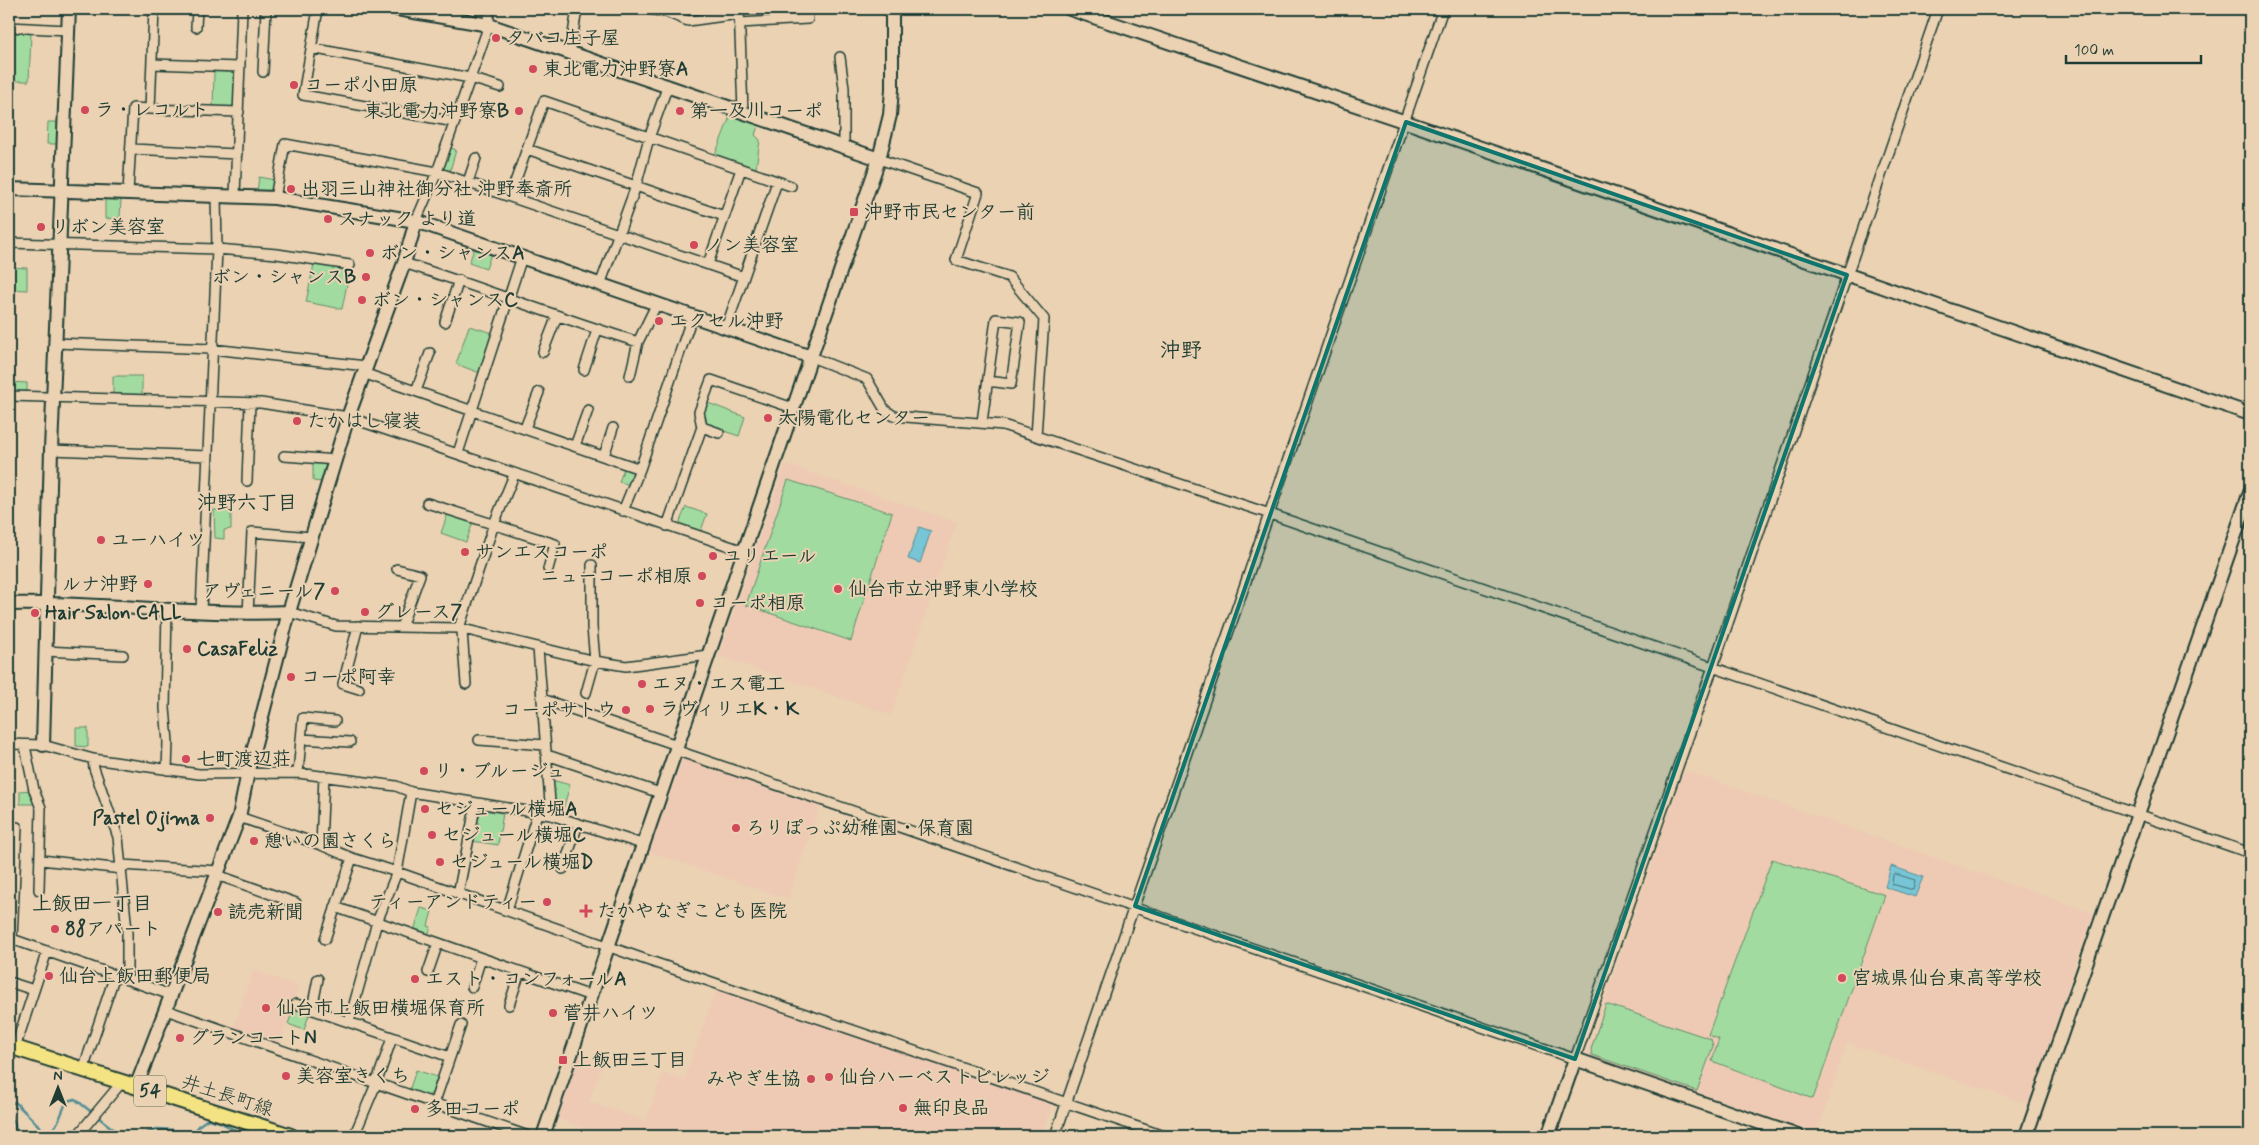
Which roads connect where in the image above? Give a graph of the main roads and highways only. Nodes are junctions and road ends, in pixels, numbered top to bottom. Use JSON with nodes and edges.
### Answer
{"nodes":[{"id":1,"x":12,"y":1047,"type":"edge"},
{"id":2,"x":291,"y":1136,"type":"edge"}],
"edges":[{"from":1,"to":2,"type":"main road","name":"井土長町線","number":"54"}]}
